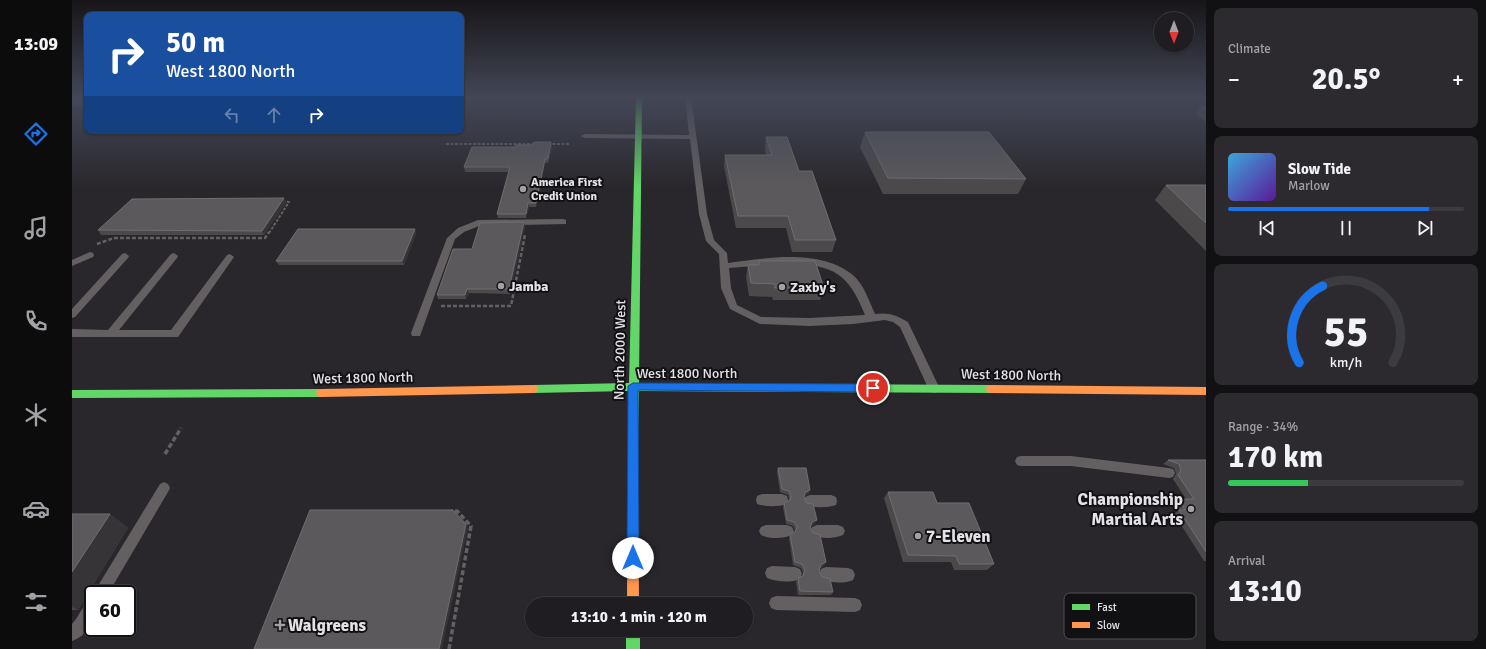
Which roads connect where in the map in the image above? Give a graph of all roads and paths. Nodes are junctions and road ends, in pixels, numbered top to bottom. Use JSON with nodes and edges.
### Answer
{"nodes":[{"id":1,"x":638,"y":127,"type":"edge"},
{"id":2,"x":693,"y":127,"type":"edge"},
{"id":3,"x":585,"y":136,"type":"dead end"},
{"id":4,"x":638,"y":136,"type":"junction"},
{"id":5,"x":694,"y":136,"type":"junction"},
{"id":6,"x":446,"y":144,"type":"dead end"},
{"id":7,"x":526,"y":144,"type":"junction"},
{"id":8,"x":540,"y":144,"type":"edge"},
{"id":9,"x":546,"y":144,"type":"edge"},
{"id":10,"x":570,"y":144,"type":"dead end"},
{"id":11,"x":524,"y":149,"type":"edge"},
{"id":12,"x":278,"y":201,"type":"edge"},
{"id":13,"x":563,"y":222,"type":"dead end"},
{"id":14,"x":528,"y":223,"type":"junction"},
{"id":15,"x":94,"y":245,"type":"dead end"},
{"id":16,"x":90,"y":256,"type":"dead end"},
{"id":17,"x":125,"y":256,"type":"dead end"},
{"id":18,"x":174,"y":256,"type":"dead end"},
{"id":19,"x":230,"y":257,"type":"dead end"},
{"id":20,"x":72,"y":263,"type":"edge"},
{"id":21,"x":724,"y":266,"type":"junction"},
{"id":22,"x":426,"y":306,"type":"junction"},
{"id":23,"x":72,"y":315,"type":"edge"},
{"id":24,"x":871,"y":317,"type":"junction"},
{"id":25,"x":72,"y":333,"type":"edge"},
{"id":26,"x":416,"y":333,"type":"dead end"},
{"id":27,"x":111,"y":334,"type":"junction"},
{"id":28,"x":633,"y":386,"type":"junction"},
{"id":29,"x":934,"y":389,"type":"junction"},
{"id":30,"x":1206,"y":391,"type":"edge"},
{"id":31,"x":72,"y":394,"type":"edge"},
{"id":32,"x":181,"y":428,"type":"dead end"},
{"id":33,"x":165,"y":454,"type":"dead end"},
{"id":34,"x":1021,"y":461,"type":"dead end"},
{"id":35,"x":1169,"y":473,"type":"dead end"},
{"id":36,"x":164,"y":488,"type":"dead end"},
{"id":37,"x":762,"y":500,"type":"dead end"},
{"id":38,"x":782,"y":500,"type":"dead end"},
{"id":39,"x":810,"y":501,"type":"dead end"},
{"id":40,"x":830,"y":501,"type":"dead end"},
{"id":41,"x":449,"y":511,"type":"edge"},
{"id":42,"x":766,"y":531,"type":"dead end"},
{"id":43,"x":787,"y":531,"type":"dead end"},
{"id":44,"x":817,"y":531,"type":"dead end"},
{"id":45,"x":838,"y":532,"type":"dead end"},
{"id":46,"x":772,"y":573,"type":"dead end"},
{"id":47,"x":795,"y":574,"type":"dead end"},
{"id":48,"x":826,"y":574,"type":"dead end"},
{"id":49,"x":848,"y":575,"type":"dead end"},
{"id":50,"x":105,"y":585,"type":"edge"},
{"id":51,"x":633,"y":597,"type":"edge"},
{"id":52,"x":776,"y":603,"type":"dead end"},
{"id":53,"x":855,"y":605,"type":"dead end"},
{"id":54,"x":84,"y":621,"type":"edge"},
{"id":55,"x":72,"y":634,"type":"edge"},
{"id":56,"x":633,"y":637,"type":"edge"},
{"id":57,"x":449,"y":649,"type":"edge"},
{"id":58,"x":633,"y":649,"type":"edge"}],
"edges":[{"from":1,"to":4,"type":"main road","name":"North 2000 West"},
{"from":2,"to":5,"type":"lane"},
{"from":3,"to":4,"type":"lane"},
{"from":4,"to":5,"type":"lane"},
{"from":4,"to":28,"type":"main road","name":"North 2000 West"},
{"from":5,"to":21,"type":"lane"},
{"from":6,"to":7,"type":"path"},
{"from":7,"to":8,"type":"path"},
{"from":7,"to":11,"type":"path"},
{"from":9,"to":10,"type":"path"},
{"from":12,"to":15,"type":"path"},
{"from":13,"to":14,"type":"lane"},
{"from":14,"to":22,"type":"lane"},
{"from":14,"to":22,"type":"path"},
{"from":16,"to":20,"type":"lane"},
{"from":17,"to":23,"type":"lane"},
{"from":18,"to":27,"type":"lane"},
{"from":19,"to":27,"type":"lane"},
{"from":21,"to":24,"type":"lane"},
{"from":21,"to":24,"type":"lane"},
{"from":22,"to":26,"type":"lane"},
{"from":24,"to":29,"type":"lane"},
{"from":25,"to":27,"type":"lane"},
{"from":28,"to":29,"type":"main road","name":"West 1800 North"},
{"from":28,"to":31,"type":"main road","name":"West 1800 North"},
{"from":28,"to":51,"type":"main road","name":"North 2000 West"},
{"from":29,"to":30,"type":"main road","name":"West 1800 North"},
{"from":32,"to":33,"type":"path"},
{"from":34,"to":35,"type":"lane"},
{"from":36,"to":50,"type":"lane"},
{"from":37,"to":38,"type":"lane"},
{"from":39,"to":40,"type":"lane"},
{"from":41,"to":57,"type":"path"},
{"from":42,"to":43,"type":"lane"},
{"from":44,"to":45,"type":"lane"},
{"from":46,"to":47,"type":"lane"},
{"from":48,"to":49,"type":"lane"},
{"from":52,"to":53,"type":"lane"},
{"from":54,"to":55,"type":"lane"},
{"from":56,"to":58,"type":"main road"}]}
